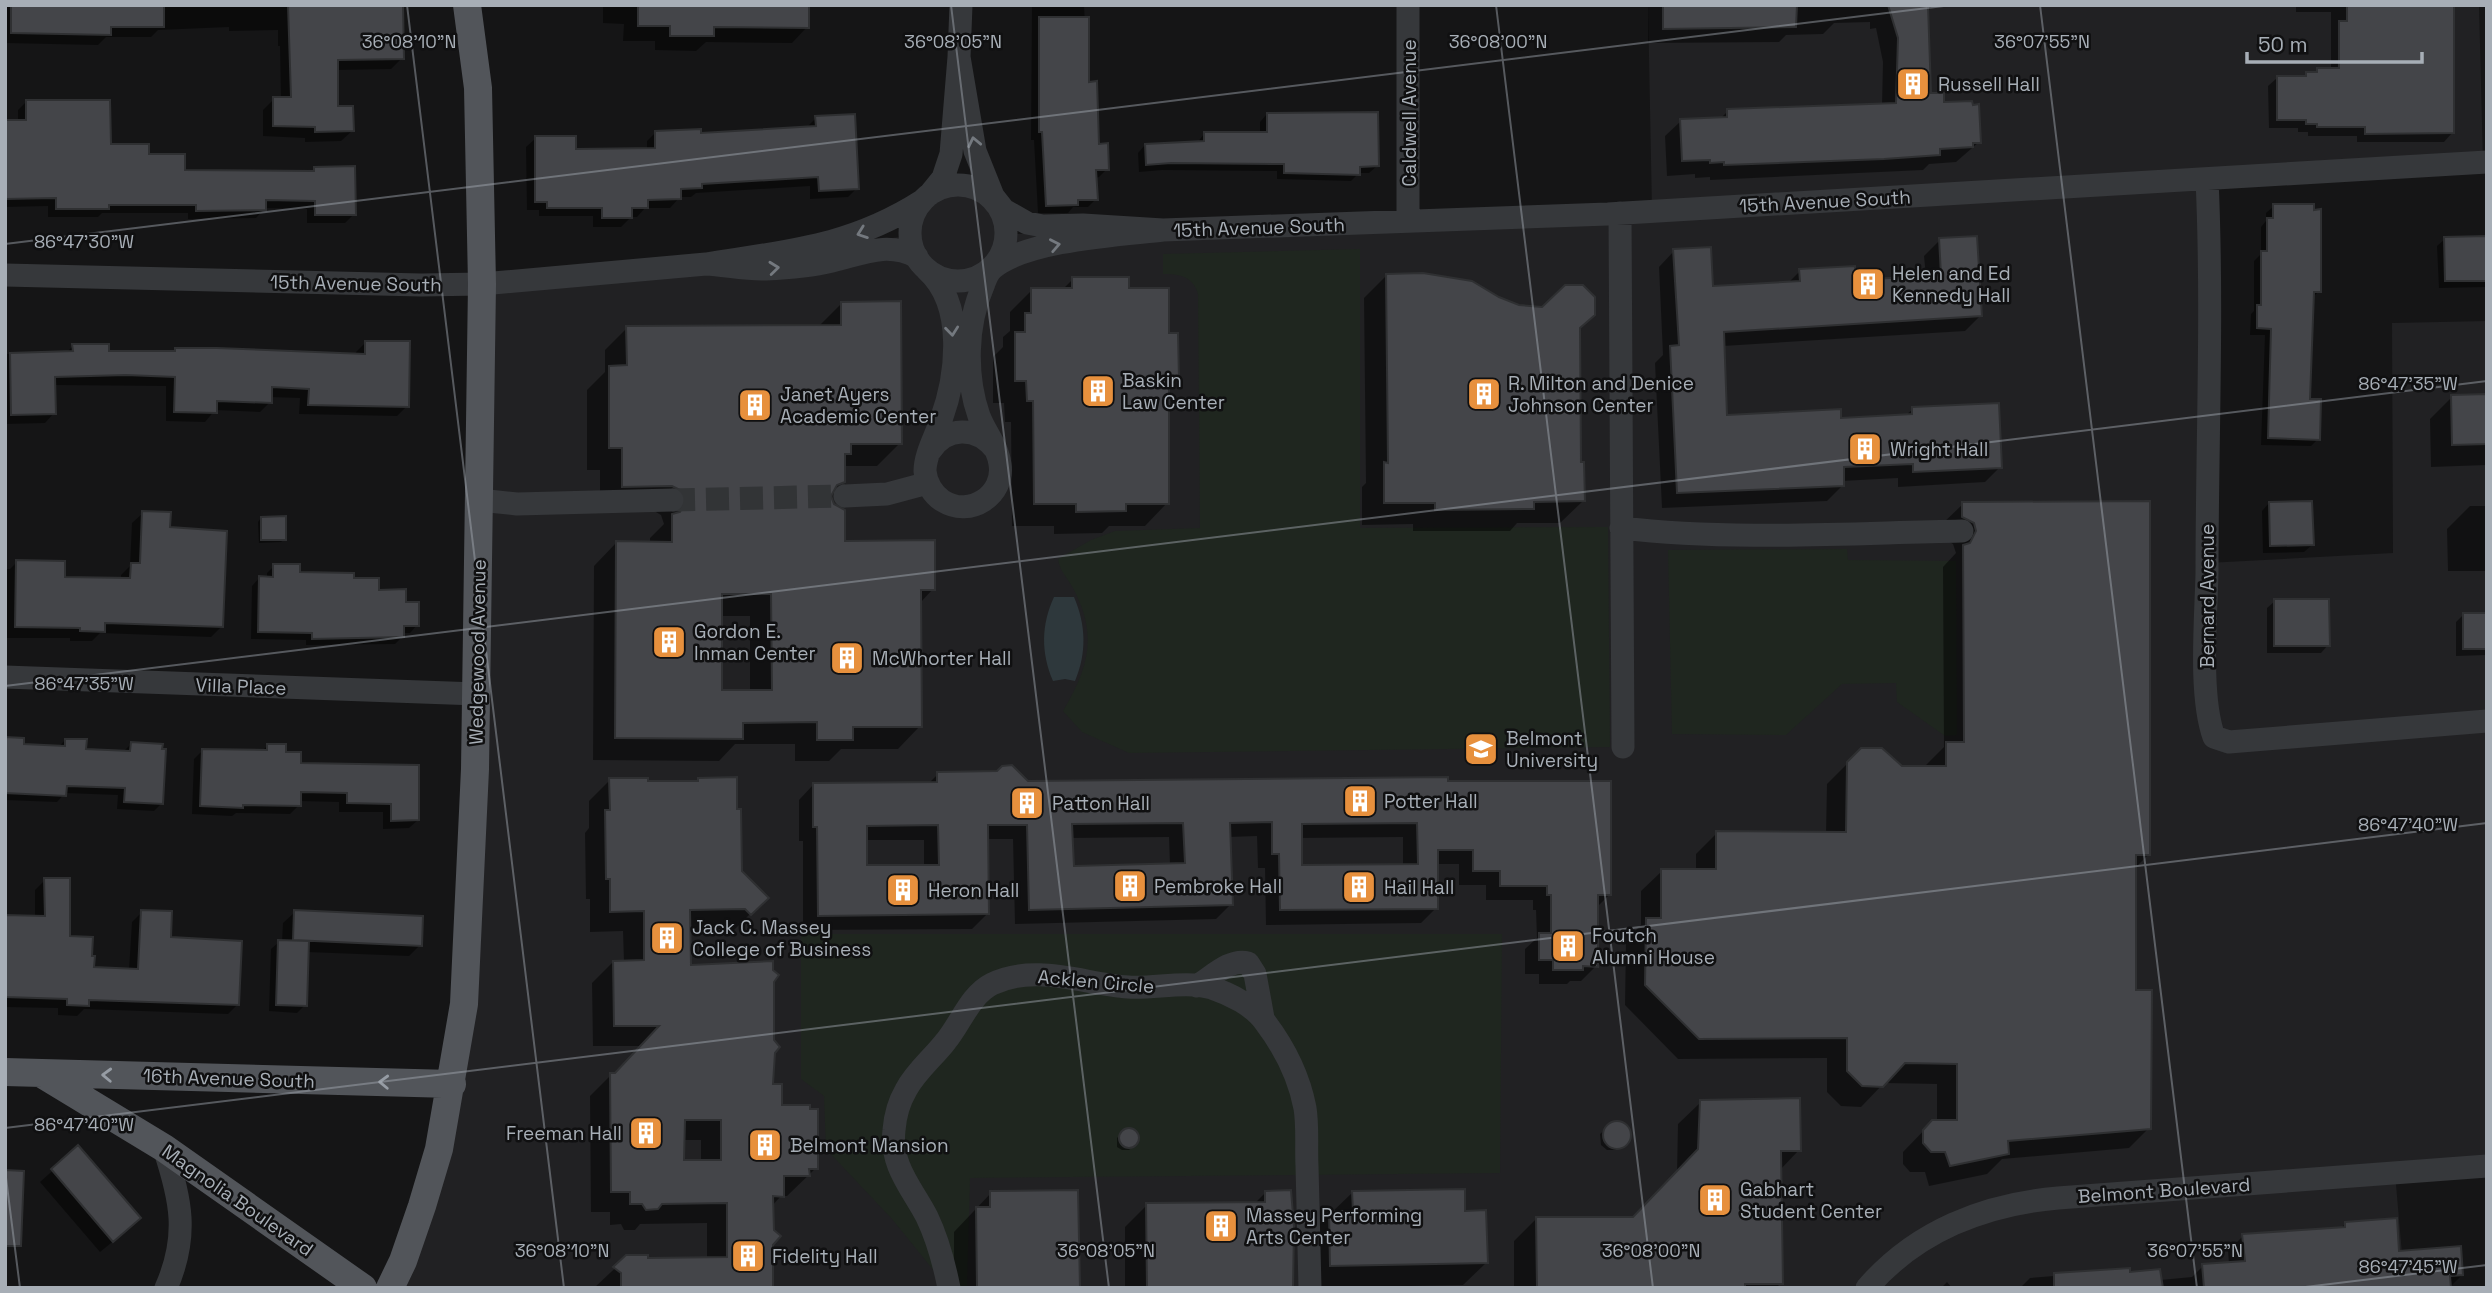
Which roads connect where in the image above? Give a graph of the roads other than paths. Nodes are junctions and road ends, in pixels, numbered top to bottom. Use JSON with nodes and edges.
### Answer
{"nodes":[{"id":1,"x":467,"y":5,"type":"edge"},
{"id":2,"x":961,"y":5,"type":"edge"},
{"id":3,"x":1408,"y":5,"type":"edge"},
{"id":4,"x":960,"y":57,"type":"junction"},
{"id":5,"x":2487,"y":162,"type":"edge"},
{"id":6,"x":2207,"y":179,"type":"junction"},
{"id":7,"x":926,"y":197,"type":"junction"},
{"id":8,"x":998,"y":205,"type":"junction"},
{"id":9,"x":1620,"y":213,"type":"junction"},
{"id":10,"x":1409,"y":221,"type":"junction"},
{"id":11,"x":1163,"y":230,"type":"junction"},
{"id":12,"x":922,"y":263,"type":"junction"},
{"id":13,"x":706,"y":264,"type":"junction"},
{"id":14,"x":991,"y":269,"type":"junction"},
{"id":15,"x":5,"y":275,"type":"edge"},
{"id":16,"x":482,"y":284,"type":"junction"},
{"id":17,"x":998,"y":454,"type":"junction"},
{"id":18,"x":928,"y":456,"type":"junction"},
{"id":19,"x":928,"y":483,"type":"junction"},
{"id":20,"x":845,"y":496,"type":"tunnel mouth"},
{"id":21,"x":479,"y":500,"type":"junction"},
{"id":22,"x":672,"y":500,"type":"tunnel mouth"},
{"id":23,"x":1622,"y":528,"type":"junction"},
{"id":24,"x":1962,"y":531,"type":"dead end"},
{"id":25,"x":5,"y":677,"type":"edge"},
{"id":26,"x":477,"y":694,"type":"junction"},
{"id":27,"x":2487,"y":721,"type":"edge"},
{"id":28,"x":1623,"y":747,"type":"dead end"},
{"id":29,"x":1197,"y":986,"type":"junction"},
{"id":30,"x":1263,"y":1018,"type":"junction"},
{"id":31,"x":5,"y":1072,"type":"edge"},
{"id":32,"x":40,"y":1073,"type":"junction"},
{"id":33,"x":452,"y":1084,"type":"junction"},
{"id":34,"x":164,"y":1148,"type":"junction"},
{"id":35,"x":2487,"y":1166,"type":"edge"},
{"id":36,"x":166,"y":1288,"type":"edge"},
{"id":37,"x":363,"y":1288,"type":"edge"},
{"id":38,"x":390,"y":1288,"type":"edge"},
{"id":39,"x":949,"y":1288,"type":"edge"},
{"id":40,"x":1310,"y":1288,"type":"edge"},
{"id":41,"x":1867,"y":1288,"type":"edge"}],
"edges":[{"from":1,"to":16,"type":"main road","name":"Wedgewood Avenue"},
{"from":2,"to":4,"type":"street"},
{"from":3,"to":10,"type":"street","name":"Caldwell Avenue"},
{"from":4,"to":7,"type":"street"},
{"from":8,"to":4,"type":"street","one_way":true},
{"from":5,"to":6,"type":"street","name":"15th Avenue South"},
{"from":6,"to":9,"type":"street","name":"15th Avenue South"},
{"from":6,"to":27,"type":"street","name":"Bernard Avenue"},
{"from":7,"to":8,"type":"street"},
{"from":7,"to":12,"type":"street"},
{"from":7,"to":13,"type":"street","name":"15th Avenue South","one_way":true},
{"from":8,"to":11,"type":"street","name":"15th Avenue South"},
{"from":8,"to":14,"type":"street"},
{"from":9,"to":10,"type":"street","name":"15th Avenue South"},
{"from":9,"to":23,"type":"street"},
{"from":10,"to":11,"type":"street","name":"15th Avenue South"},
{"from":14,"to":11,"type":"street","name":"15th Avenue South","one_way":true},
{"from":13,"to":12,"type":"street","name":"15th Avenue South","one_way":true},
{"from":12,"to":14,"type":"street"},
{"from":12,"to":18,"type":"street","one_way":true},
{"from":13,"to":16,"type":"street","name":"15th Avenue South"},
{"from":14,"to":17,"type":"street"},
{"from":15,"to":16,"type":"street","name":"15th Avenue South"},
{"from":16,"to":21,"type":"main road","name":"Wedgewood Avenue"},
{"from":17,"to":18,"type":"street"},
{"from":17,"to":19,"type":"street"},
{"from":18,"to":19,"type":"street"},
{"from":19,"to":20,"type":"street"},
{"from":21,"to":22,"type":"street"},
{"from":21,"to":26,"type":"main road","name":"Wedgewood Avenue"},
{"from":23,"to":24,"type":"street"},
{"from":23,"to":28,"type":"street"},
{"from":25,"to":26,"type":"street","name":"Villa Place"},
{"from":26,"to":33,"type":"main road","name":"Wedgewood Avenue"},
{"from":29,"to":30,"type":"street","name":"Acklen Circle"},
{"from":29,"to":30,"type":"street"},
{"from":29,"to":39,"type":"street","name":"Acklen Circle"},
{"from":30,"to":40,"type":"street","name":"Acklen Circle"},
{"from":31,"to":32,"type":"main road","name":"16th Avenue South"},
{"from":33,"to":32,"type":"main road","name":"16th Avenue South","one_way":true},
{"from":32,"to":34,"type":"main road","name":"Magnolia Boulevard"},
{"from":33,"to":38,"type":"main road","name":"Wedgewood Avenue"},
{"from":34,"to":36,"type":"street"},
{"from":34,"to":37,"type":"main road","name":"Magnolia Boulevard"},
{"from":35,"to":41,"type":"street","name":"Belmont Boulevard"}]}
